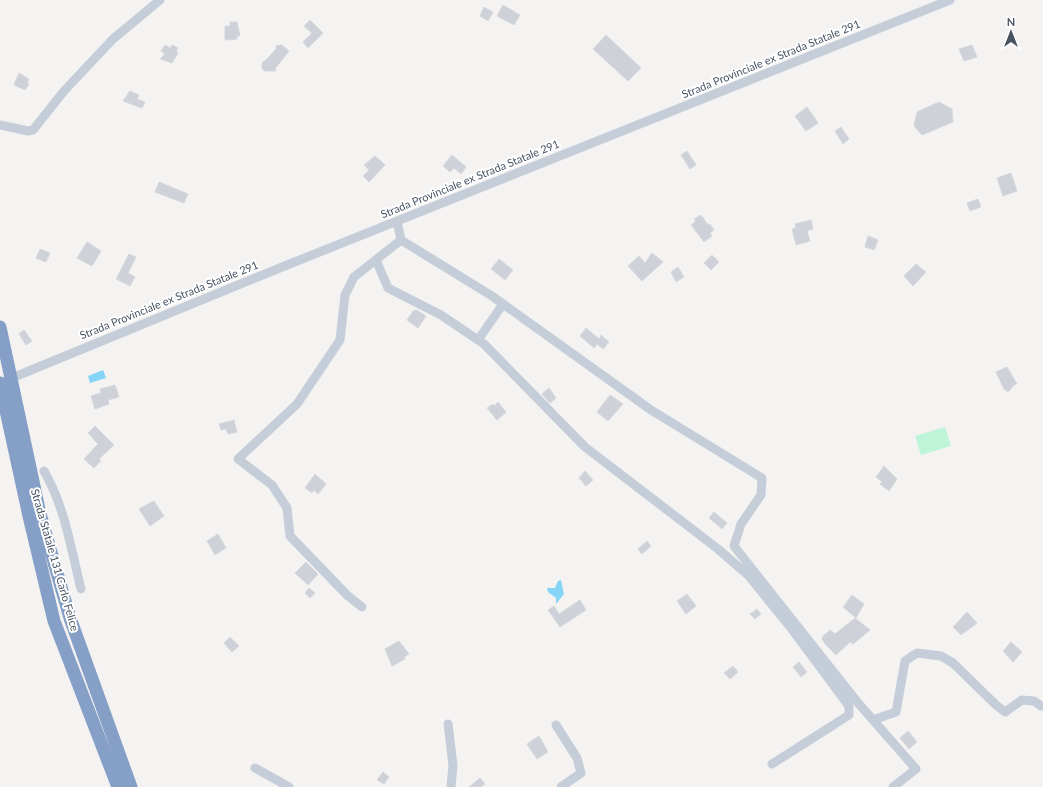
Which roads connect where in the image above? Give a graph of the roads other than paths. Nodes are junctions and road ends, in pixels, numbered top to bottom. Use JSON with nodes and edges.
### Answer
{"nodes":[{"id":1,"x":160,"y":0,"type":"edge"},
{"id":2,"x":950,"y":0,"type":"edge"},
{"id":3,"x":0,"y":125,"type":"edge"},
{"id":4,"x":397,"y":221,"type":"junction"},
{"id":5,"x":401,"y":240,"type":"junction"},
{"id":6,"x":376,"y":260,"type":"junction"},
{"id":7,"x":503,"y":304,"type":"junction"},
{"id":8,"x":0,"y":327,"type":"edge"},
{"id":9,"x":478,"y":340,"type":"junction"},
{"id":10,"x":0,"y":383,"type":"edge"},
{"id":11,"x":44,"y":471,"type":"dead end"},
{"id":12,"x":34,"y":515,"type":"junction"},
{"id":13,"x":80,"y":589,"type":"dead end"},
{"id":14,"x":362,"y":607,"type":"dead end"},
{"id":15,"x":1041,"y":706,"type":"dead end"},
{"id":16,"x":873,"y":720,"type":"junction"},
{"id":17,"x":448,"y":724,"type":"dead end"},
{"id":18,"x":556,"y":725,"type":"dead end"},
{"id":19,"x":772,"y":764,"type":"dead end"},
{"id":20,"x":255,"y":768,"type":"dead end"},
{"id":21,"x":118,"y":787,"type":"edge"},
{"id":22,"x":131,"y":787,"type":"edge"},
{"id":23,"x":289,"y":787,"type":"edge"},
{"id":24,"x":451,"y":787,"type":"edge"},
{"id":25,"x":561,"y":787,"type":"edge"},
{"id":26,"x":893,"y":787,"type":"edge"}],
"edges":[{"from":1,"to":3,"type":"street"},
{"from":2,"to":4,"type":"street","name":"Strada Provinciale ex Strada Statale 291"},
{"from":4,"to":5,"type":"street"},
{"from":4,"to":10,"type":"street","name":"Strada Provinciale ex Strada Statale 291"},
{"from":5,"to":6,"type":"street"},
{"from":5,"to":7,"type":"street"},
{"from":6,"to":9,"type":"street"},
{"from":6,"to":14,"type":"street"},
{"from":7,"to":9,"type":"street"},
{"from":7,"to":16,"type":"street"},
{"from":8,"to":12,"type":"highway","name":"Strada Statale 131 Carlo Felice"},
{"from":9,"to":19,"type":"street"},
{"from":10,"to":12,"type":"highway","name":"Strada Statale 131 Carlo Felice"},
{"from":11,"to":13,"type":"street"},
{"from":12,"to":21,"type":"highway","name":"Strada Statale 131 Carlo Felice"},
{"from":12,"to":22,"type":"highway","name":"Strada Statale 131 Carlo Felice"},
{"from":15,"to":16,"type":"street"},
{"from":16,"to":26,"type":"street"},
{"from":17,"to":24,"type":"street"},
{"from":18,"to":25,"type":"street"},
{"from":20,"to":23,"type":"street"}]}
